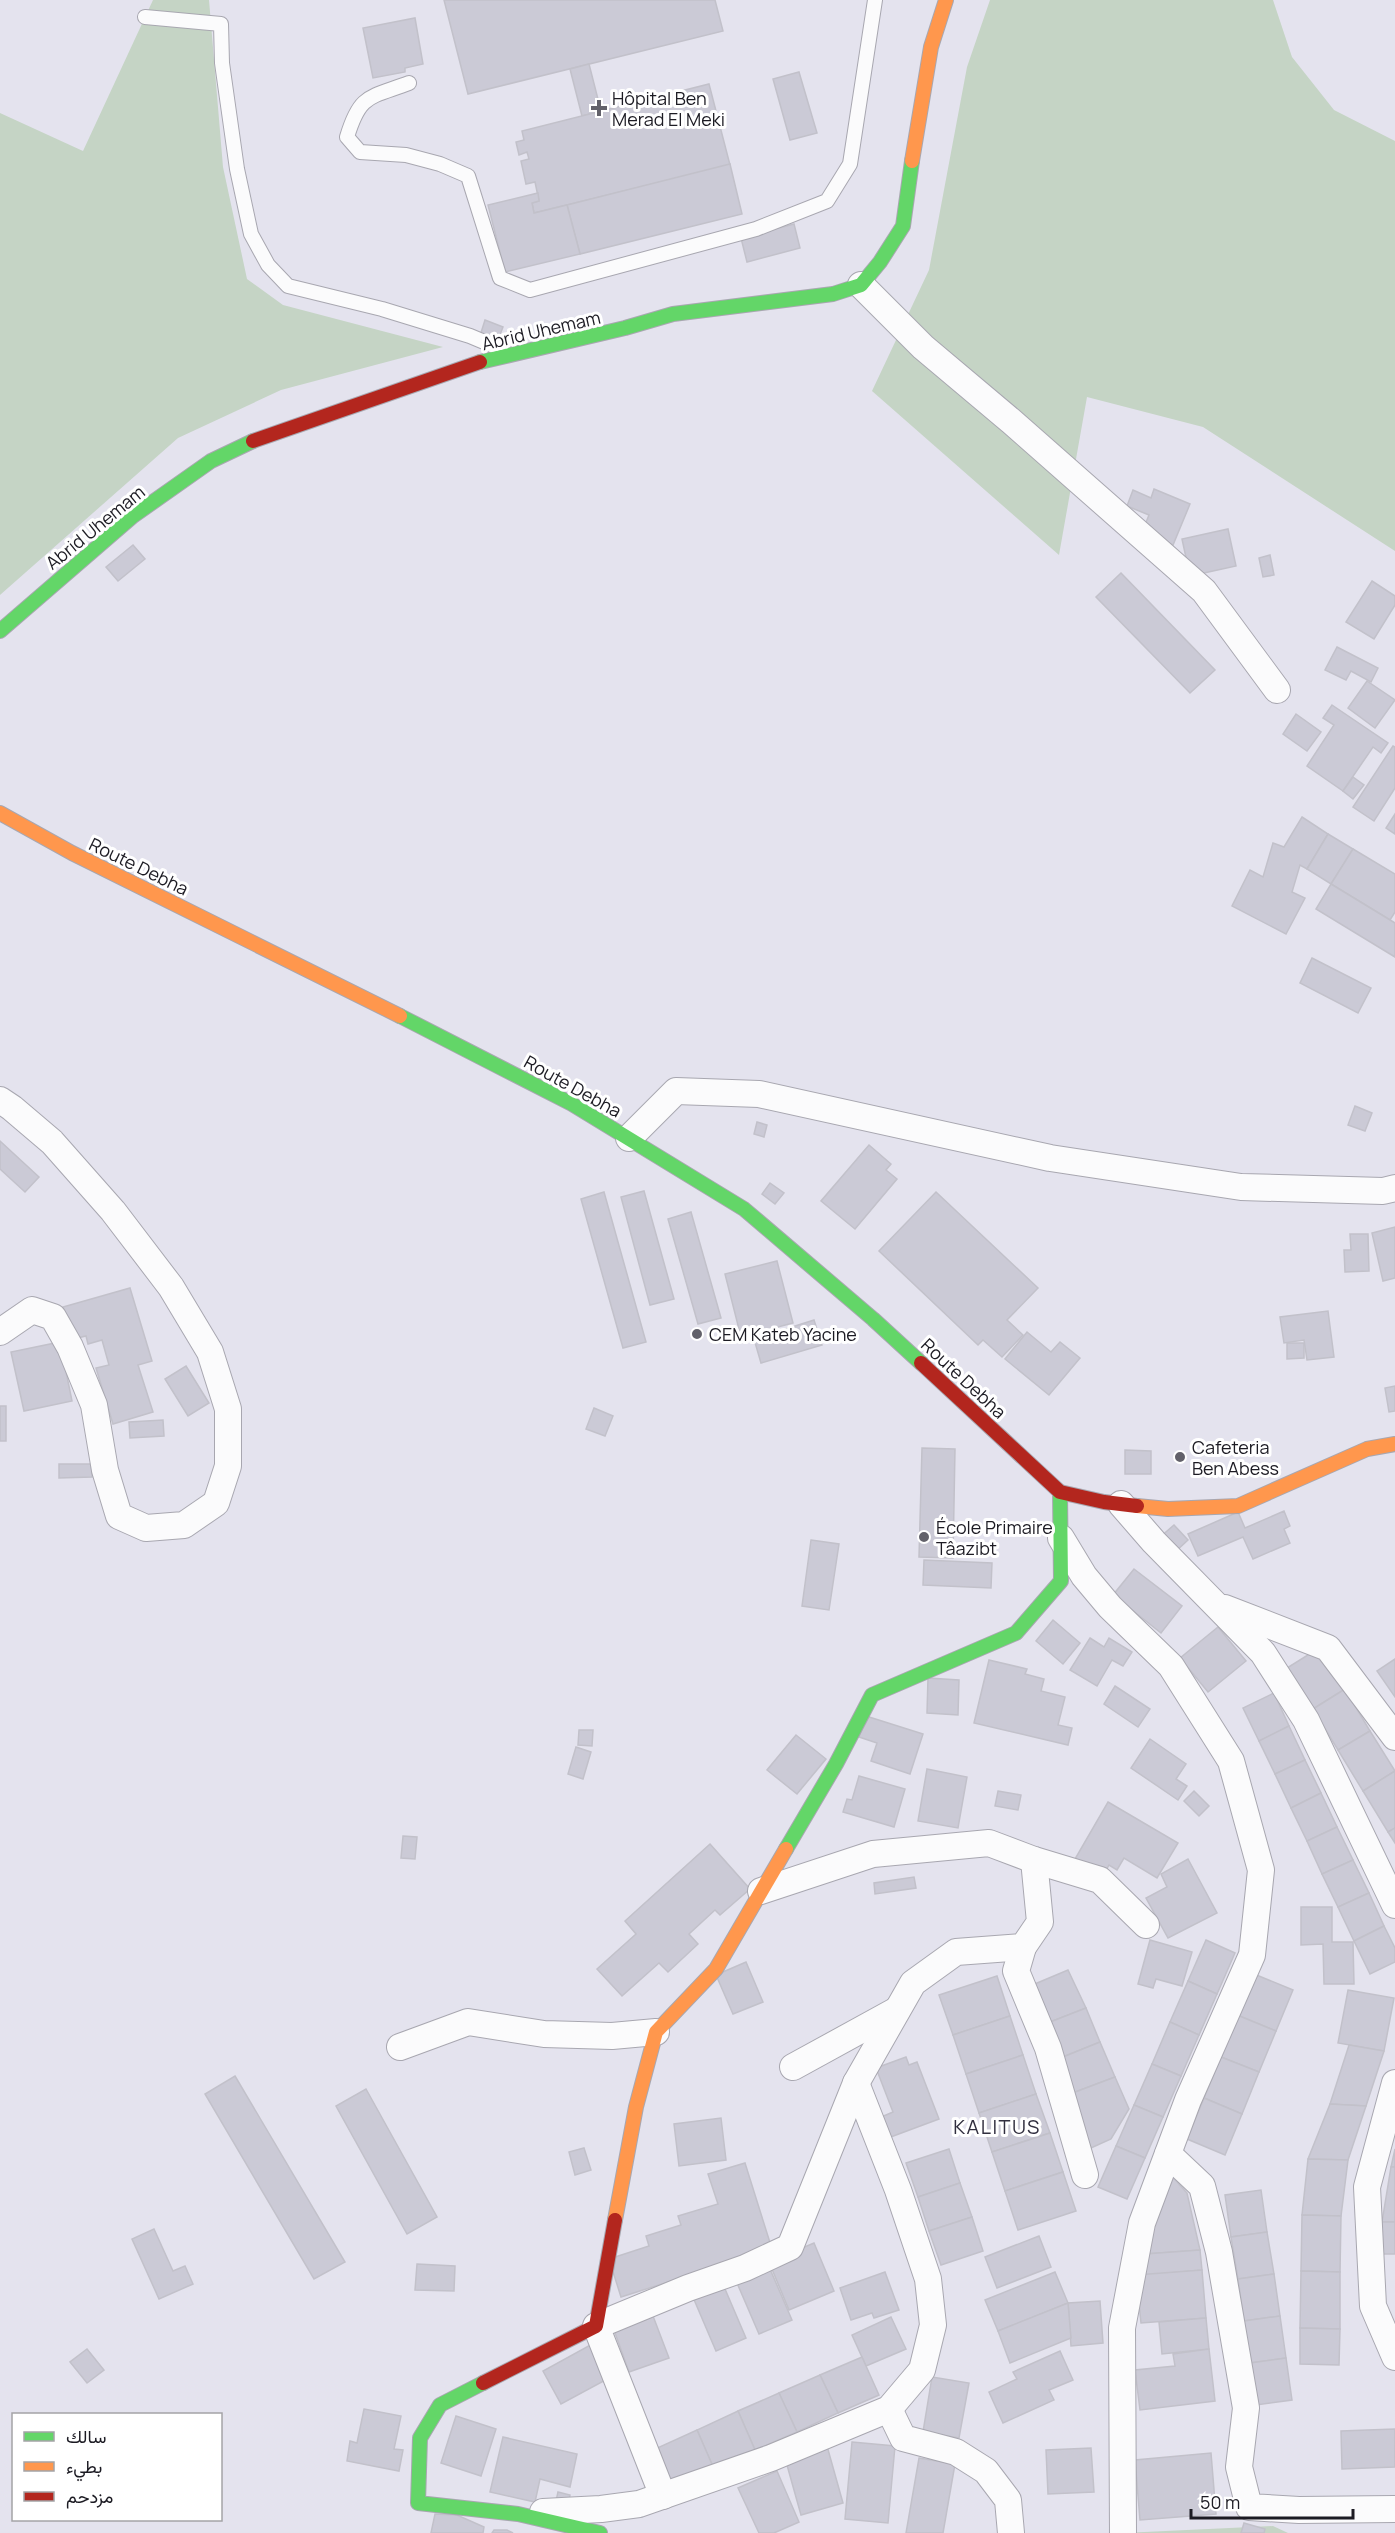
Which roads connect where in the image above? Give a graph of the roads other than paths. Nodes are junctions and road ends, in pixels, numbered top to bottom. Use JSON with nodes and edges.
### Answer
{"nodes":[{"id":1,"x":875,"y":0,"type":"edge"},
{"id":2,"x":946,"y":0,"type":"edge"},
{"id":3,"x":145,"y":16,"type":"dead end"},
{"id":4,"x":409,"y":83,"type":"dead end"},
{"id":5,"x":861,"y":285,"type":"junction"},
{"id":6,"x":511,"y":353,"type":"junction"},
{"id":7,"x":0,"y":631,"type":"edge"},
{"id":8,"x":1277,"y":690,"type":"dead end"},
{"id":9,"x":0,"y":813,"type":"edge"},
{"id":10,"x":0,"y":1100,"type":"edge"},
{"id":11,"x":629,"y":1138,"type":"junction"},
{"id":12,"x":1395,"y":1188,"type":"edge"},
{"id":13,"x":0,"y":1332,"type":"edge"},
{"id":14,"x":1395,"y":1444,"type":"edge"},
{"id":15,"x":1060,"y":1492,"type":"junction"},
{"id":16,"x":1121,"y":1504,"type":"junction"},
{"id":17,"x":1060,"y":1538,"type":"junction"},
{"id":18,"x":1216,"y":1604,"type":"junction"},
{"id":19,"x":1395,"y":1737,"type":"edge"},
{"id":20,"x":1034,"y":1860,"type":"junction"},
{"id":21,"x":761,"y":1891,"type":"junction"},
{"id":22,"x":1395,"y":1905,"type":"edge"},
{"id":23,"x":1146,"y":1925,"type":"dead end"},
{"id":24,"x":1023,"y":1947,"type":"junction"},
{"id":25,"x":897,"y":2010,"type":"junction"},
{"id":26,"x":656,"y":2032,"type":"junction"},
{"id":27,"x":400,"y":2048,"type":"dead end"},
{"id":28,"x":793,"y":2067,"type":"dead end"},
{"id":29,"x":856,"y":2083,"type":"junction"},
{"id":30,"x":1395,"y":2083,"type":"edge"},
{"id":31,"x":1168,"y":2154,"type":"junction"},
{"id":32,"x":1085,"y":2175,"type":"dead end"},
{"id":33,"x":596,"y":2326,"type":"junction"},
{"id":34,"x":1395,"y":2356,"type":"edge"},
{"id":35,"x":889,"y":2409,"type":"junction"},
{"id":36,"x":663,"y":2496,"type":"junction"},
{"id":37,"x":1395,"y":2509,"type":"edge"},
{"id":38,"x":518,"y":2514,"type":"junction"},
{"id":39,"x":600,"y":2533,"type":"edge"},
{"id":40,"x":1011,"y":2533,"type":"edge"},
{"id":41,"x":1123,"y":2533,"type":"edge"}],
"edges":[{"from":1,"to":4,"type":"lane"},
{"from":2,"to":5,"type":"street"},
{"from":3,"to":6,"type":"lane"},
{"from":5,"to":6,"type":"street","name":"Abrid Uhemam"},
{"from":5,"to":8,"type":"street"},
{"from":6,"to":7,"type":"street","name":"Abrid Uhemam"},
{"from":9,"to":11,"type":"street","name":"Route Debha"},
{"from":10,"to":13,"type":"street"},
{"from":11,"to":12,"type":"street"},
{"from":11,"to":15,"type":"street","name":"Route Debha"},
{"from":14,"to":16,"type":"street"},
{"from":15,"to":16,"type":"street"},
{"from":15,"to":17,"type":"street"},
{"from":16,"to":18,"type":"street"},
{"from":17,"to":21,"type":"street"},
{"from":17,"to":31,"type":"street"},
{"from":18,"to":19,"type":"street"},
{"from":18,"to":22,"type":"street"},
{"from":20,"to":21,"type":"street"},
{"from":20,"to":23,"type":"street"},
{"from":20,"to":24,"type":"street"},
{"from":21,"to":26,"type":"street"},
{"from":24,"to":25,"type":"street"},
{"from":24,"to":32,"type":"street"},
{"from":25,"to":28,"type":"street"},
{"from":25,"to":29,"type":"street"},
{"from":26,"to":27,"type":"street"},
{"from":26,"to":33,"type":"street"},
{"from":29,"to":33,"type":"street"},
{"from":29,"to":35,"type":"street"},
{"from":30,"to":34,"type":"street"},
{"from":31,"to":37,"type":"street"},
{"from":31,"to":41,"type":"street"},
{"from":33,"to":36,"type":"street"},
{"from":33,"to":38,"type":"street"},
{"from":35,"to":36,"type":"street"},
{"from":35,"to":40,"type":"street"},
{"from":36,"to":38,"type":"street"},
{"from":38,"to":39,"type":"street"}]}
